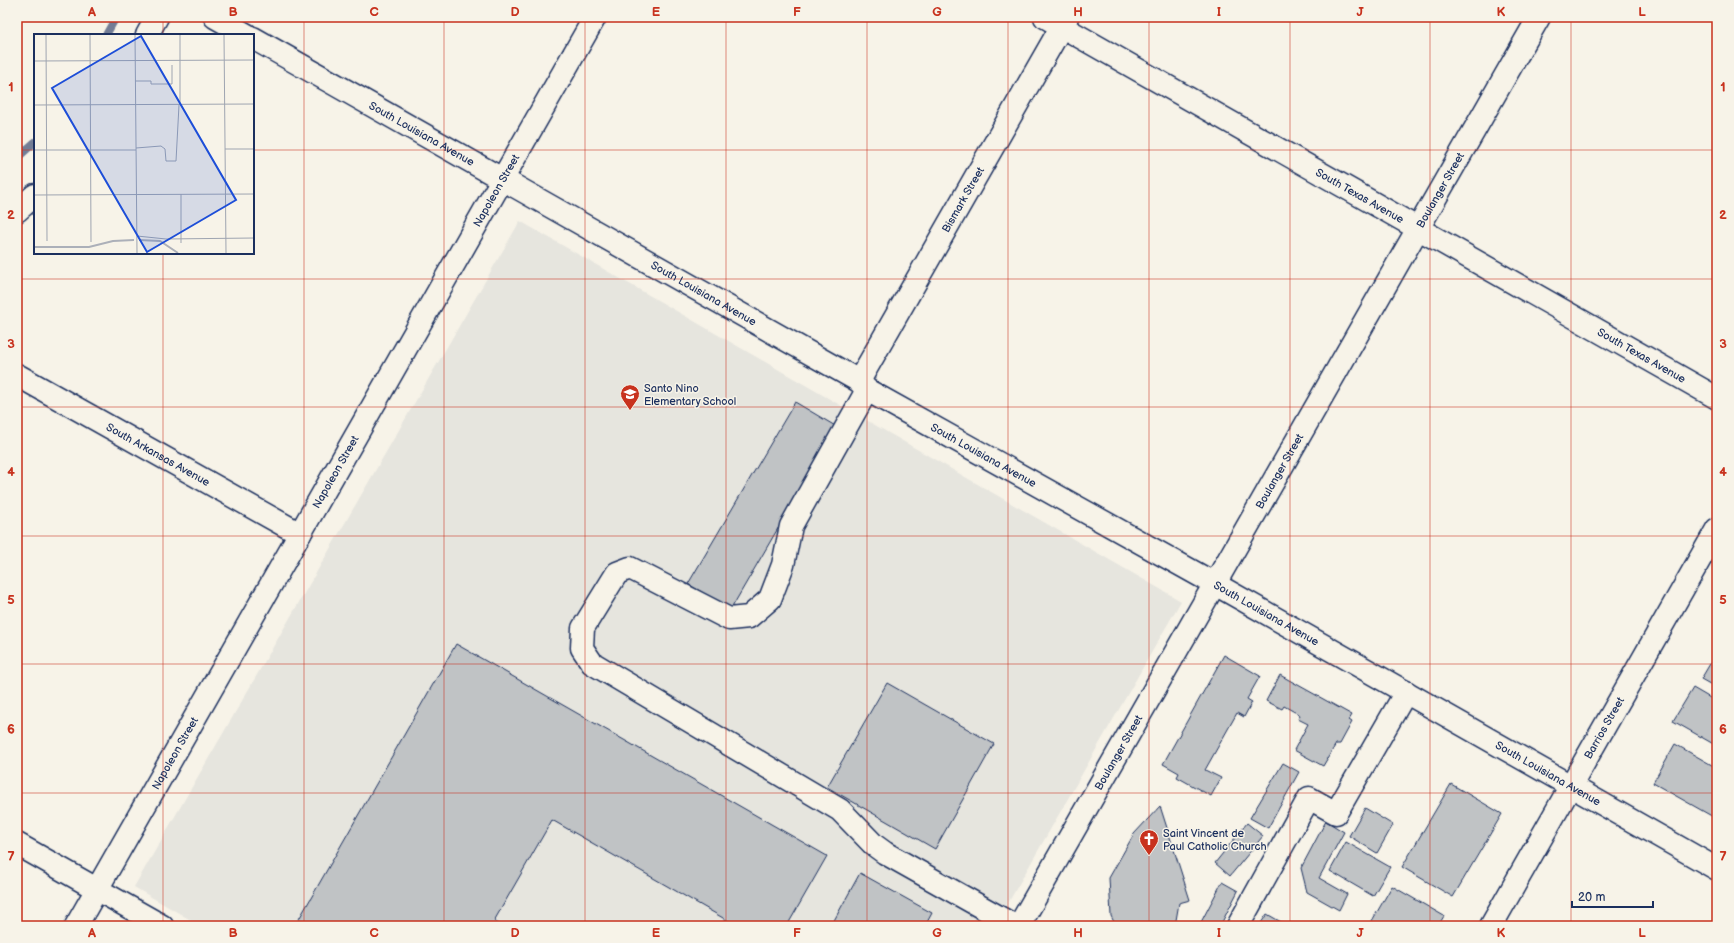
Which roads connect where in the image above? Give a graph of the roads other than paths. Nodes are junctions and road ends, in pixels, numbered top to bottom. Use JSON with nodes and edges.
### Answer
{"nodes":[{"id":1,"x":157,"y":17,"type":"edge"},
{"id":2,"x":215,"y":17,"type":"edge"},
{"id":3,"x":595,"y":17,"type":"edge"},
{"id":4,"x":1539,"y":17,"type":"edge"},
{"id":5,"x":1058,"y":20,"type":"edge"},
{"id":6,"x":147,"y":34,"type":"edge"},
{"id":7,"x":245,"y":34,"type":"edge"},
{"id":8,"x":254,"y":39,"type":"edge"},
{"id":9,"x":503,"y":179,"type":"junction"},
{"id":10,"x":34,"y":196,"type":"edge"},
{"id":11,"x":17,"y":211,"type":"edge"},
{"id":12,"x":1418,"y":228,"type":"junction"},
{"id":13,"x":17,"y":375,"type":"edge"},
{"id":14,"x":863,"y":386,"type":"junction"},
{"id":15,"x":1717,"y":398,"type":"edge"},
{"id":16,"x":1717,"y":529,"type":"edge"},
{"id":17,"x":300,"y":534,"type":"junction"},
{"id":18,"x":1215,"y":584,"type":"junction"},
{"id":19,"x":1406,"y":692,"type":"junction"},
{"id":20,"x":1570,"y":786,"type":"junction"},
{"id":21,"x":17,"y":844,"type":"edge"},
{"id":22,"x":1717,"y":869,"type":"edge"},
{"id":23,"x":97,"y":889,"type":"junction"},
{"id":24,"x":76,"y":926,"type":"edge"},
{"id":25,"x":162,"y":926,"type":"edge"},
{"id":26,"x":1015,"y":926,"type":"edge"},
{"id":27,"x":1019,"y":926,"type":"edge"},
{"id":28,"x":1238,"y":926,"type":"edge"},
{"id":29,"x":1490,"y":926,"type":"edge"}],
"edges":[{"from":1,"to":6,"type":"street"},
{"from":2,"to":7,"type":"street"},
{"from":3,"to":9,"type":"street","name":"Napoleon Street"},
{"from":4,"to":12,"type":"street","name":"Boulanger Street"},
{"from":5,"to":12,"type":"street","name":"South Texas Avenue"},
{"from":5,"to":14,"type":"street","name":"Bismark Street"},
{"from":8,"to":9,"type":"street","name":"South Louisiana Avenue"},
{"from":9,"to":14,"type":"street","name":"South Louisiana Avenue"},
{"from":9,"to":17,"type":"street","name":"Napoleon Street"},
{"from":10,"to":11,"type":"street"},
{"from":12,"to":15,"type":"street","name":"South Texas Avenue"},
{"from":12,"to":18,"type":"street","name":"Boulanger Street"},
{"from":13,"to":17,"type":"street","name":"South Arkansas Avenue"},
{"from":14,"to":18,"type":"street","name":"South Louisiana Avenue"},
{"from":14,"to":26,"type":"street","name":"Bismark Street"},
{"from":16,"to":20,"type":"street","name":"Barrios Street"},
{"from":17,"to":23,"type":"street","name":"Napoleon Street"},
{"from":18,"to":19,"type":"street","name":"South Louisiana Avenue"},
{"from":18,"to":27,"type":"street","name":"Boulanger Street"},
{"from":19,"to":20,"type":"street","name":"South Louisiana Avenue"},
{"from":19,"to":28,"type":"street"},
{"from":20,"to":22,"type":"street","name":"South Louisiana Avenue"},
{"from":20,"to":29,"type":"street","name":"Barrios Street"},
{"from":21,"to":23,"type":"street"},
{"from":23,"to":24,"type":"street","name":"Napoleon Street"},
{"from":23,"to":25,"type":"street"}]}
